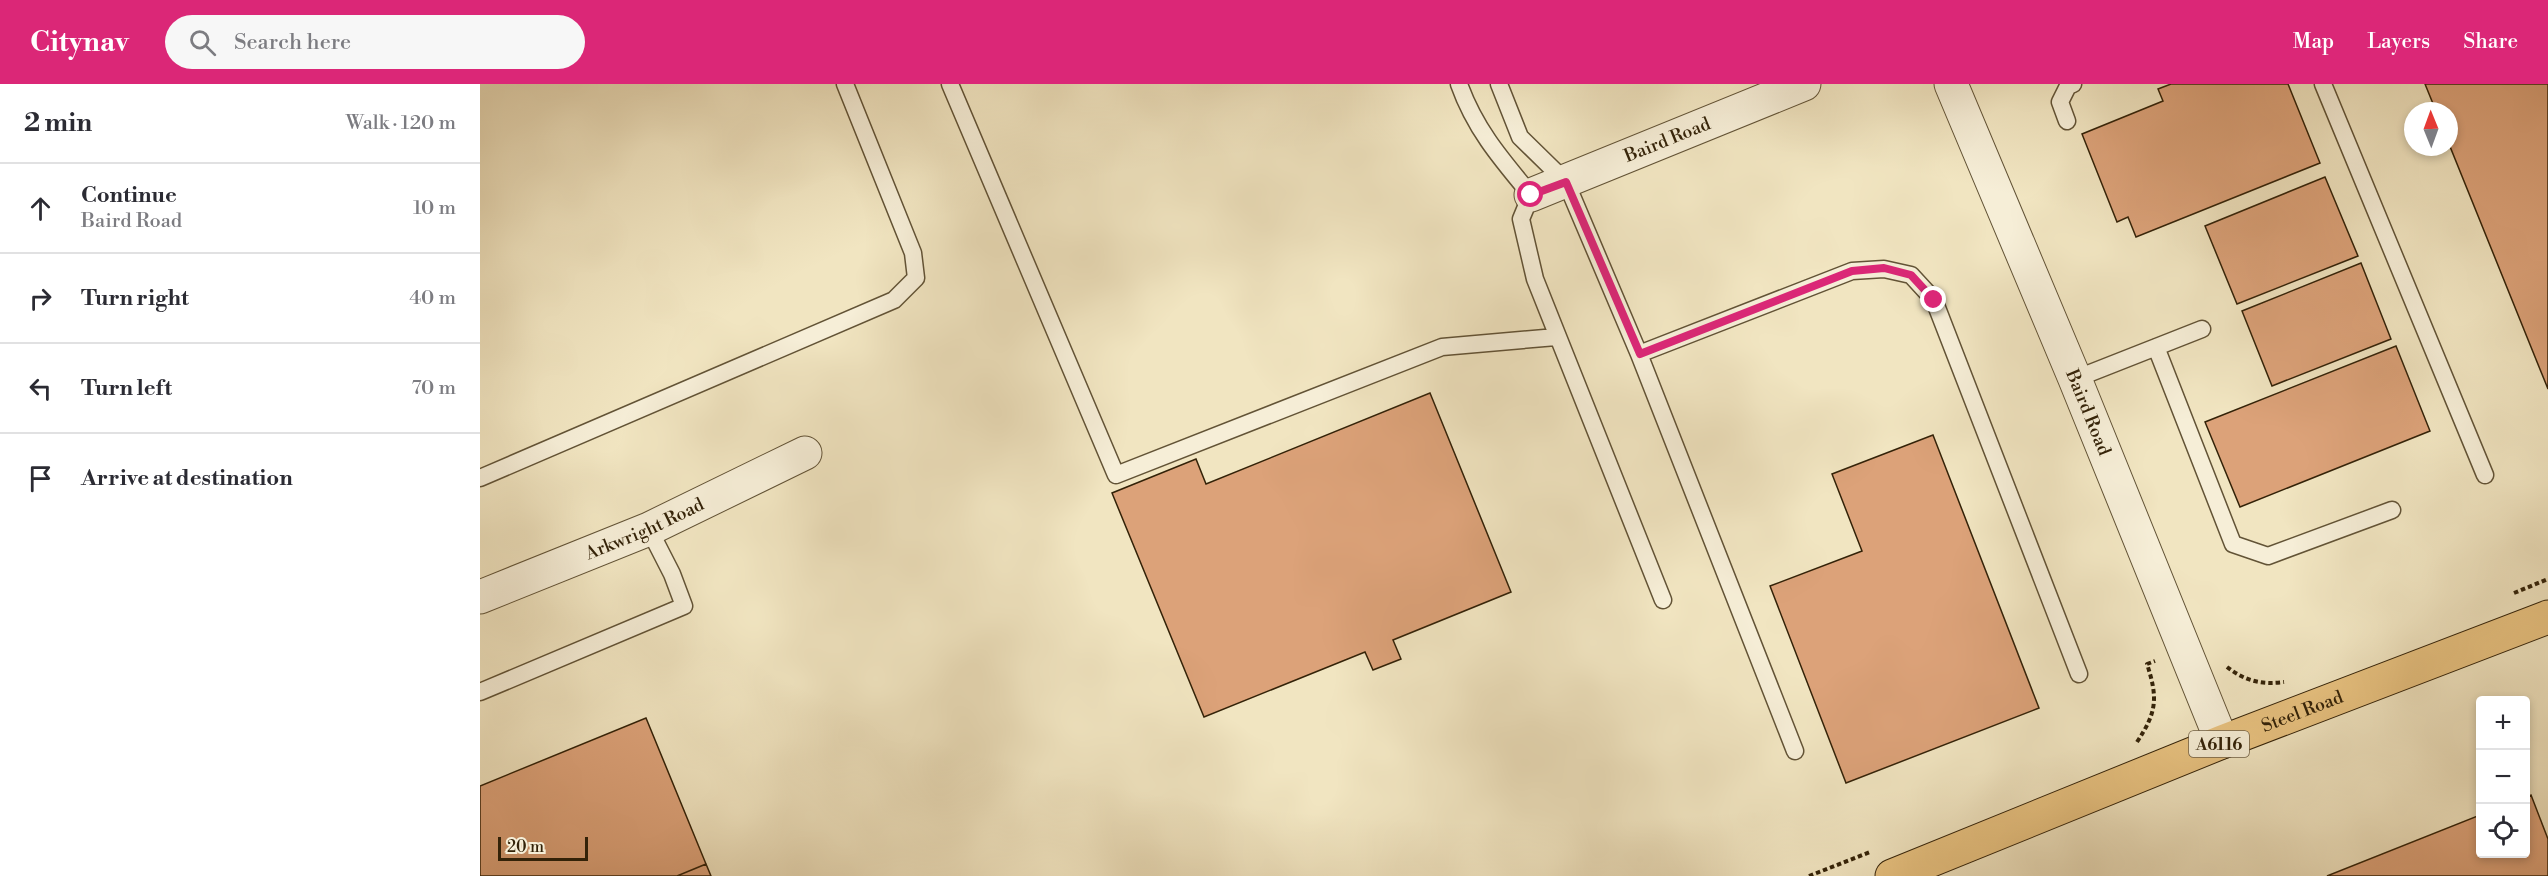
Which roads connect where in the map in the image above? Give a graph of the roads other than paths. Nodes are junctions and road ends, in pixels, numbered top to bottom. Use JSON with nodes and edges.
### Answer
{"nodes":[{"id":1,"x":845,"y":84,"type":"edge"},
{"id":2,"x":950,"y":84,"type":"edge"},
{"id":3,"x":1459,"y":84,"type":"edge"},
{"id":4,"x":1499,"y":84,"type":"edge"},
{"id":5,"x":1804,"y":84,"type":"edge"},
{"id":6,"x":1951,"y":84,"type":"edge"},
{"id":7,"x":2073,"y":84,"type":"edge"},
{"id":8,"x":2323,"y":84,"type":"edge"},
{"id":9,"x":2067,"y":121,"type":"dead end"},
{"id":10,"x":1566,"y":182,"type":"junction"},
{"id":11,"x":1531,"y":195,"type":"junction"},
{"id":12,"x":2202,"y":329,"type":"dead end"},
{"id":13,"x":1556,"y":337,"type":"junction"},
{"id":14,"x":2156,"y":347,"type":"junction"},
{"id":15,"x":1640,"y":354,"type":"junction"},
{"id":16,"x":2075,"y":379,"type":"junction"},
{"id":17,"x":805,"y":453,"type":"dead end"},
{"id":18,"x":2485,"y":475,"type":"dead end"},
{"id":19,"x":480,"y":478,"type":"edge"},
{"id":20,"x":2392,"y":510,"type":"dead end"},
{"id":21,"x":649,"y":529,"type":"junction"},
{"id":22,"x":480,"y":597,"type":"edge"},
{"id":23,"x":1663,"y":600,"type":"dead end"},
{"id":24,"x":2548,"y":617,"type":"edge"},
{"id":25,"x":2079,"y":674,"type":"dead end"},
{"id":26,"x":480,"y":692,"type":"edge"},
{"id":27,"x":2222,"y":742,"type":"junction"},
{"id":28,"x":1795,"y":752,"type":"dead end"},
{"id":29,"x":1892,"y":876,"type":"edge"}],
"edges":[{"from":1,"to":19,"type":"lane"},
{"from":2,"to":13,"type":"lane"},
{"from":3,"to":11,"type":"lane"},
{"from":4,"to":10,"type":"lane"},
{"from":5,"to":10,"type":"street","name":"Baird Road"},
{"from":6,"to":16,"type":"street","name":"Baird Road"},
{"from":7,"to":9,"type":"lane"},
{"from":8,"to":18,"type":"lane"},
{"from":10,"to":11,"type":"street","name":"Baird Road"},
{"from":10,"to":15,"type":"lane"},
{"from":11,"to":13,"type":"lane"},
{"from":12,"to":14,"type":"lane"},
{"from":13,"to":23,"type":"lane"},
{"from":14,"to":16,"type":"lane"},
{"from":14,"to":20,"type":"lane"},
{"from":15,"to":25,"type":"lane"},
{"from":15,"to":28,"type":"lane"},
{"from":16,"to":27,"type":"street","name":"Baird Road"},
{"from":17,"to":21,"type":"street","name":"Arkwright Road"},
{"from":21,"to":22,"type":"street","name":"Arkwright Road"},
{"from":21,"to":26,"type":"lane"},
{"from":24,"to":27,"type":"main road","name":"Steel Road","number":"A6116"},
{"from":27,"to":29,"type":"main road","name":"Steel Road","number":"A6116"}]}
